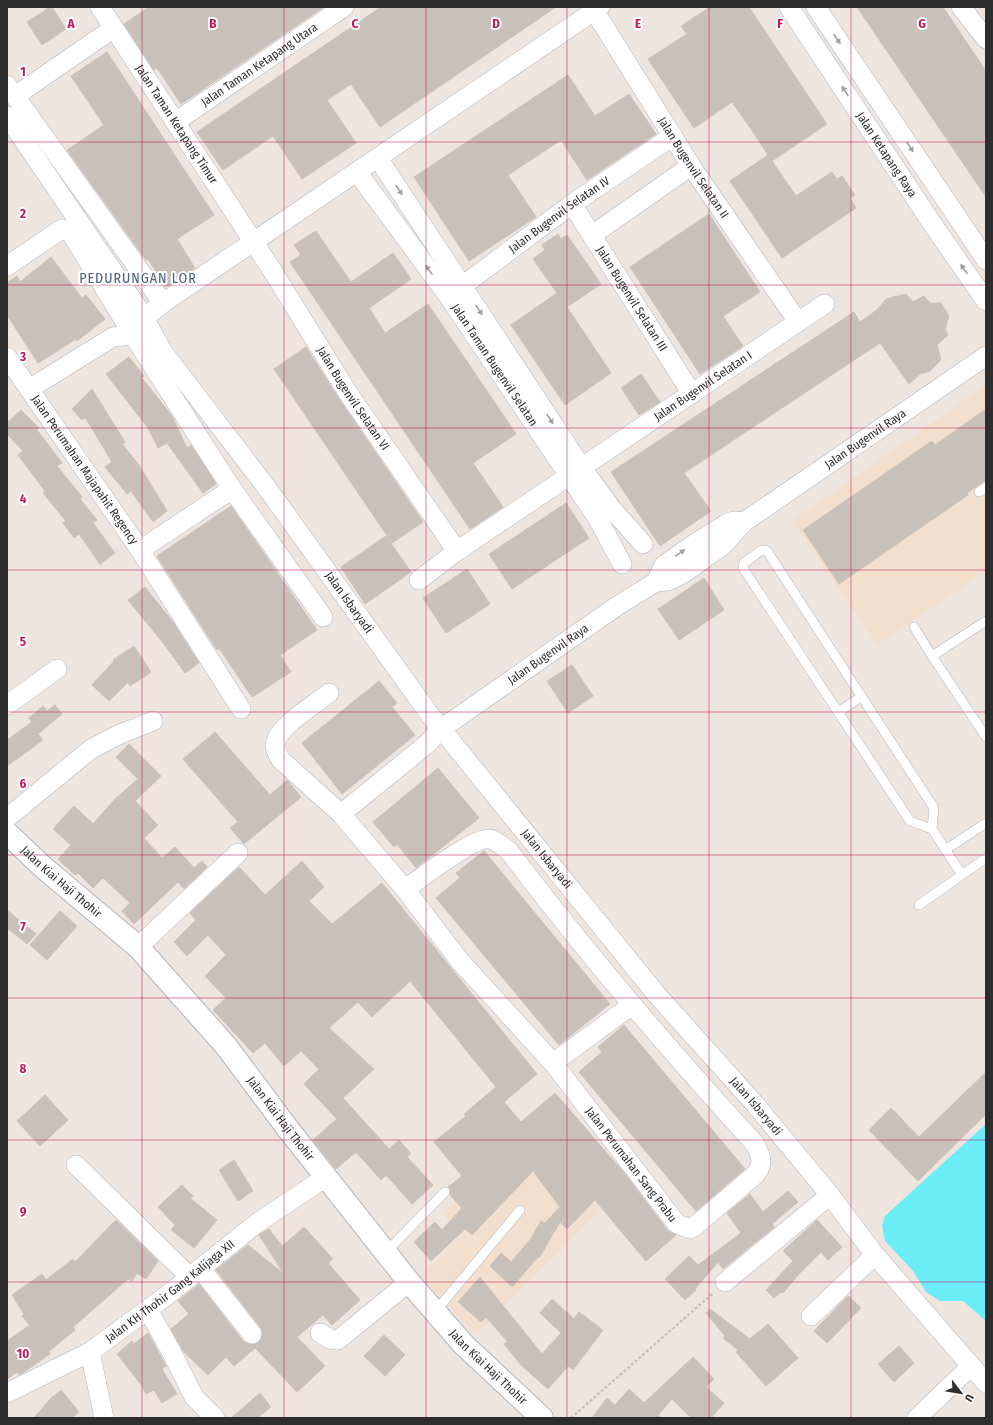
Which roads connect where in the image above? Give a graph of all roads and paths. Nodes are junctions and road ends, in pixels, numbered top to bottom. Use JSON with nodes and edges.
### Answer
{"nodes":[{"id":1,"x":100,"y":7,"type":"edge"},
{"id":2,"x":344,"y":7,"type":"edge"},
{"id":3,"x":789,"y":7,"type":"edge"},
{"id":4,"x":816,"y":7,"type":"edge"},
{"id":5,"x":961,"y":7,"type":"edge"},
{"id":6,"x":596,"y":8,"type":"edge"},
{"id":7,"x":114,"y":28,"type":"junction"},
{"id":8,"x":986,"y":38,"type":"edge"},
{"id":9,"x":11,"y":91,"type":"edge"},
{"id":10,"x":7,"y":116,"type":"edge"},
{"id":11,"x":175,"y":122,"type":"junction"},
{"id":12,"x":673,"y":136,"type":"junction"},
{"id":13,"x":378,"y":158,"type":"junction"},
{"id":14,"x":691,"y":166,"type":"junction"},
{"id":15,"x":357,"y":172,"type":"junction"},
{"id":16,"x":572,"y":204,"type":"junction"},
{"id":17,"x":592,"y":235,"type":"junction"},
{"id":18,"x":252,"y":242,"type":"junction"},
{"id":19,"x":986,"y":260,"type":"edge"},
{"id":20,"x":7,"y":266,"type":"edge"},
{"id":21,"x":456,"y":291,"type":"junction"},
{"id":22,"x":986,"y":301,"type":"edge"},
{"id":23,"x":163,"y":303,"type":"junction"},
{"id":24,"x":825,"y":304,"type":"dead end"},
{"id":25,"x":138,"y":322,"type":"junction"},
{"id":26,"x":798,"y":322,"type":"junction"},
{"id":27,"x":986,"y":356,"type":"edge"},
{"id":28,"x":7,"y":357,"type":"edge"},
{"id":29,"x":29,"y":389,"type":"junction"},
{"id":30,"x":692,"y":394,"type":"junction"},
{"id":31,"x":575,"y":472,"type":"junction"},
{"id":32,"x":232,"y":490,"type":"junction"},
{"id":33,"x":643,"y":544,"type":"dead end"},
{"id":34,"x":140,"y":550,"type":"junction"},
{"id":35,"x":457,"y":551,"type":"junction"},
{"id":36,"x":622,"y":564,"type":"dead end"},
{"id":37,"x":419,"y":580,"type":"dead end"},
{"id":38,"x":322,"y":617,"type":"dead end"},
{"id":39,"x":986,"y":621,"type":"edge"},
{"id":40,"x":914,"y":627,"type":"dead end"},
{"id":41,"x":932,"y":656,"type":"junction"},
{"id":42,"x":57,"y":668,"type":"dead end"},
{"id":43,"x":329,"y":693,"type":"dead end"},
{"id":44,"x":861,"y":697,"type":"junction"},
{"id":45,"x":7,"y":705,"type":"edge"},
{"id":46,"x":241,"y":709,"type":"dead end"},
{"id":47,"x":838,"y":712,"type":"junction"},
{"id":48,"x":152,"y":721,"type":"dead end"},
{"id":49,"x":441,"y":729,"type":"junction"},
{"id":50,"x":984,"y":732,"type":"edge"},
{"id":51,"x":341,"y":814,"type":"junction"},
{"id":52,"x":7,"y":818,"type":"edge"},
{"id":53,"x":986,"y":823,"type":"edge"},
{"id":54,"x":932,"y":829,"type":"junction"},
{"id":55,"x":7,"y":833,"type":"edge"},
{"id":56,"x":945,"y":850,"type":"junction"},
{"id":57,"x":238,"y":853,"type":"dead end"},
{"id":58,"x":986,"y":858,"type":"edge"},
{"id":59,"x":962,"y":875,"type":"junction"},
{"id":60,"x":405,"y":890,"type":"junction"},
{"id":61,"x":919,"y":905,"type":"dead end"},
{"id":62,"x":138,"y":947,"type":"junction"},
{"id":63,"x":632,"y":1005,"type":"junction"},
{"id":64,"x":553,"y":1062,"type":"junction"},
{"id":65,"x":76,"y":1165,"type":"dead end"},
{"id":66,"x":326,"y":1176,"type":"junction"},
{"id":67,"x":445,"y":1192,"type":"dead end"},
{"id":68,"x":830,"y":1195,"type":"junction"},
{"id":69,"x":520,"y":1210,"type":"dead end"},
{"id":70,"x":385,"y":1252,"type":"junction"},
{"id":71,"x":875,"y":1255,"type":"junction"},
{"id":72,"x":195,"y":1272,"type":"junction"},
{"id":73,"x":409,"y":1282,"type":"junction"},
{"id":74,"x":725,"y":1282,"type":"joint"},
{"id":75,"x":148,"y":1310,"type":"junction"},
{"id":76,"x":435,"y":1312,"type":"junction"},
{"id":77,"x":811,"y":1316,"type":"dead end"},
{"id":78,"x":320,"y":1333,"type":"dead end"},
{"id":79,"x":252,"y":1334,"type":"dead end"},
{"id":80,"x":90,"y":1352,"type":"junction"},
{"id":81,"x":971,"y":1366,"type":"junction"},
{"id":82,"x":986,"y":1382,"type":"edge"},
{"id":83,"x":7,"y":1393,"type":"edge"},
{"id":84,"x":104,"y":1418,"type":"edge"},
{"id":85,"x":215,"y":1418,"type":"edge"},
{"id":86,"x":542,"y":1418,"type":"edge"},
{"id":87,"x":571,"y":1418,"type":"edge"},
{"id":88,"x":917,"y":1418,"type":"edge"}],
"edges":[{"from":1,"to":7,"type":"street","name":"Jalan Taman Ketapang Timur"},
{"from":2,"to":11,"type":"street","name":"Jalan Taman Ketapang Utara"},
{"from":22,"to":3,"type":"street","name":"Jalan Ketapang Raya","one_way":true},
{"from":4,"to":19,"type":"street","name":"Jalan Ketapang Raya","one_way":true},
{"from":5,"to":8,"type":"street"},
{"from":6,"to":12,"type":"street","name":"Jalan Bugenvil Selatan II"},
{"from":6,"to":13,"type":"street","name":"Jalan Perumahan Majapahit Regency"},
{"from":7,"to":9,"type":"street"},
{"from":7,"to":11,"type":"street","name":"Jalan Taman Ketapang Timur"},
{"from":9,"to":23,"type":"street"},
{"from":10,"to":25,"type":"street"},
{"from":11,"to":18,"type":"street","name":"Jalan Taman Ketapang Timur"},
{"from":12,"to":14,"type":"street","name":"Jalan Bugenvil Selatan II"},
{"from":12,"to":16,"type":"street","name":"Jalan Bugenvil Selatan IV"},
{"from":13,"to":15,"type":"street","name":"Jalan Perumahan Majapahit Regency"},
{"from":13,"to":21,"type":"street","name":"Jalan Taman Bugenvil Selatan","one_way":true},
{"from":14,"to":17,"type":"street"},
{"from":14,"to":26,"type":"street","name":"Jalan Bugenvil Selatan II"},
{"from":15,"to":18,"type":"street","name":"Jalan Perumahan Majapahit Regency"},
{"from":21,"to":15,"type":"street","name":"Jalan Taman Bugenvil Selatan","one_way":true},
{"from":16,"to":17,"type":"street","name":"Jalan Bugenvil Selatan III"},
{"from":16,"to":21,"type":"street","name":"Jalan Bugenvil Selatan IV"},
{"from":17,"to":30,"type":"street","name":"Jalan Bugenvil Selatan III"},
{"from":18,"to":23,"type":"street","name":"Jalan Perumahan Majapahit Regency"},
{"from":18,"to":35,"type":"street","name":"Jalan Bugenvil Selatan VI"},
{"from":20,"to":25,"type":"street"},
{"from":21,"to":31,"type":"street","name":"Jalan Taman Bugenvil Selatan"},
{"from":23,"to":25,"type":"street","name":"Jalan Perumahan Majapahit Regency"},
{"from":24,"to":26,"type":"street","name":"Jalan Bugenvil Selatan I"},
{"from":25,"to":29,"type":"street","name":"Jalan Perumahan Majapahit Regency"},
{"from":25,"to":32,"type":"street"},
{"from":25,"to":49,"type":"street","name":"Jalan Isbaryadi"},
{"from":26,"to":30,"type":"street","name":"Jalan Bugenvil Selatan I"},
{"from":27,"to":49,"type":"street","name":"Jalan Bugenvil Raya"},
{"from":28,"to":29,"type":"street","name":"Jalan Perumahan Majapahit Regency"},
{"from":29,"to":34,"type":"street","name":"Jalan Perumahan Majapahit Regency"},
{"from":30,"to":31,"type":"street","name":"Jalan Bugenvil Selatan I"},
{"from":31,"to":33,"type":"street","name":"Jalan Taman Bugenvil Selatan"},
{"from":31,"to":35,"type":"street"},
{"from":31,"to":36,"type":"street","name":"Jalan Taman Bugenvil Selatan"},
{"from":32,"to":34,"type":"street","name":"Jalan Perumahan Majapahit Regency"},
{"from":32,"to":38,"type":"street"},
{"from":34,"to":46,"type":"street","name":"Jalan Perumahan Majapahit Regency"},
{"from":35,"to":37,"type":"street"},
{"from":39,"to":41,"type":"lane"},
{"from":40,"to":41,"type":"lane"},
{"from":41,"to":50,"type":"lane"},
{"from":42,"to":45,"type":"street"},
{"from":43,"to":51,"type":"street","name":"Jalan Perumahan Sang Prabu"},
{"from":44,"to":47,"type":"lane"},
{"from":44,"to":47,"type":"lane"},
{"from":44,"to":54,"type":"lane"},
{"from":47,"to":54,"type":"lane"},
{"from":48,"to":52,"type":"street"},
{"from":49,"to":51,"type":"street"},
{"from":49,"to":68,"type":"street","name":"Jalan Isbaryadi"},
{"from":51,"to":60,"type":"street","name":"Jalan Perumahan Sang Prabu"},
{"from":53,"to":56,"type":"lane"},
{"from":54,"to":56,"type":"lane"},
{"from":55,"to":62,"type":"street","name":"Jalan Kiai Haji Thohir"},
{"from":56,"to":59,"type":"lane"},
{"from":57,"to":62,"type":"street"},
{"from":58,"to":59,"type":"lane"},
{"from":59,"to":61,"type":"lane"},
{"from":60,"to":63,"type":"street","name":"Jalan Perumahan Sang Prabu"},
{"from":60,"to":64,"type":"street","name":"Jalan Perumahan Sang Prabu"},
{"from":62,"to":66,"type":"street","name":"Jalan Kiai Haji Thohir"},
{"from":63,"to":64,"type":"street"},
{"from":63,"to":64,"type":"street","name":"Jalan Perumahan Sang Prabu"},
{"from":65,"to":72,"type":"street"},
{"from":66,"to":70,"type":"street","name":"Jalan Kiai Haji Thohir"},
{"from":66,"to":72,"type":"street","name":"Jalan KH Thohir Gang Kalijaga XII"},
{"from":67,"to":70,"type":"lane"},
{"from":68,"to":71,"type":"street","name":"Jalan Isbaryadi"},
{"from":68,"to":74,"type":"street"},
{"from":69,"to":76,"type":"lane"},
{"from":70,"to":73,"type":"street","name":"Jalan Kiai Haji Thohir"},
{"from":71,"to":77,"type":"street"},
{"from":71,"to":81,"type":"street","name":"Jalan Isbaryadi"},
{"from":72,"to":75,"type":"street","name":"Jalan KH Thohir Gang Kalijaga XII"},
{"from":72,"to":79,"type":"street"},
{"from":73,"to":76,"type":"street","name":"Jalan Kiai Haji Thohir"},
{"from":73,"to":78,"type":"street"},
{"from":74,"to":87,"type":"path"},
{"from":75,"to":80,"type":"street","name":"Jalan KH Thohir Gang Kalijaga XII"},
{"from":75,"to":85,"type":"street"},
{"from":76,"to":86,"type":"street","name":"Jalan Kiai Haji Thohir"},
{"from":80,"to":83,"type":"street","name":"Jalan KH Thohir Gang Kalijaga XII"},
{"from":80,"to":84,"type":"street"},
{"from":81,"to":82,"type":"street","name":"Jalan Isbaryadi"},
{"from":81,"to":88,"type":"street"}]}
